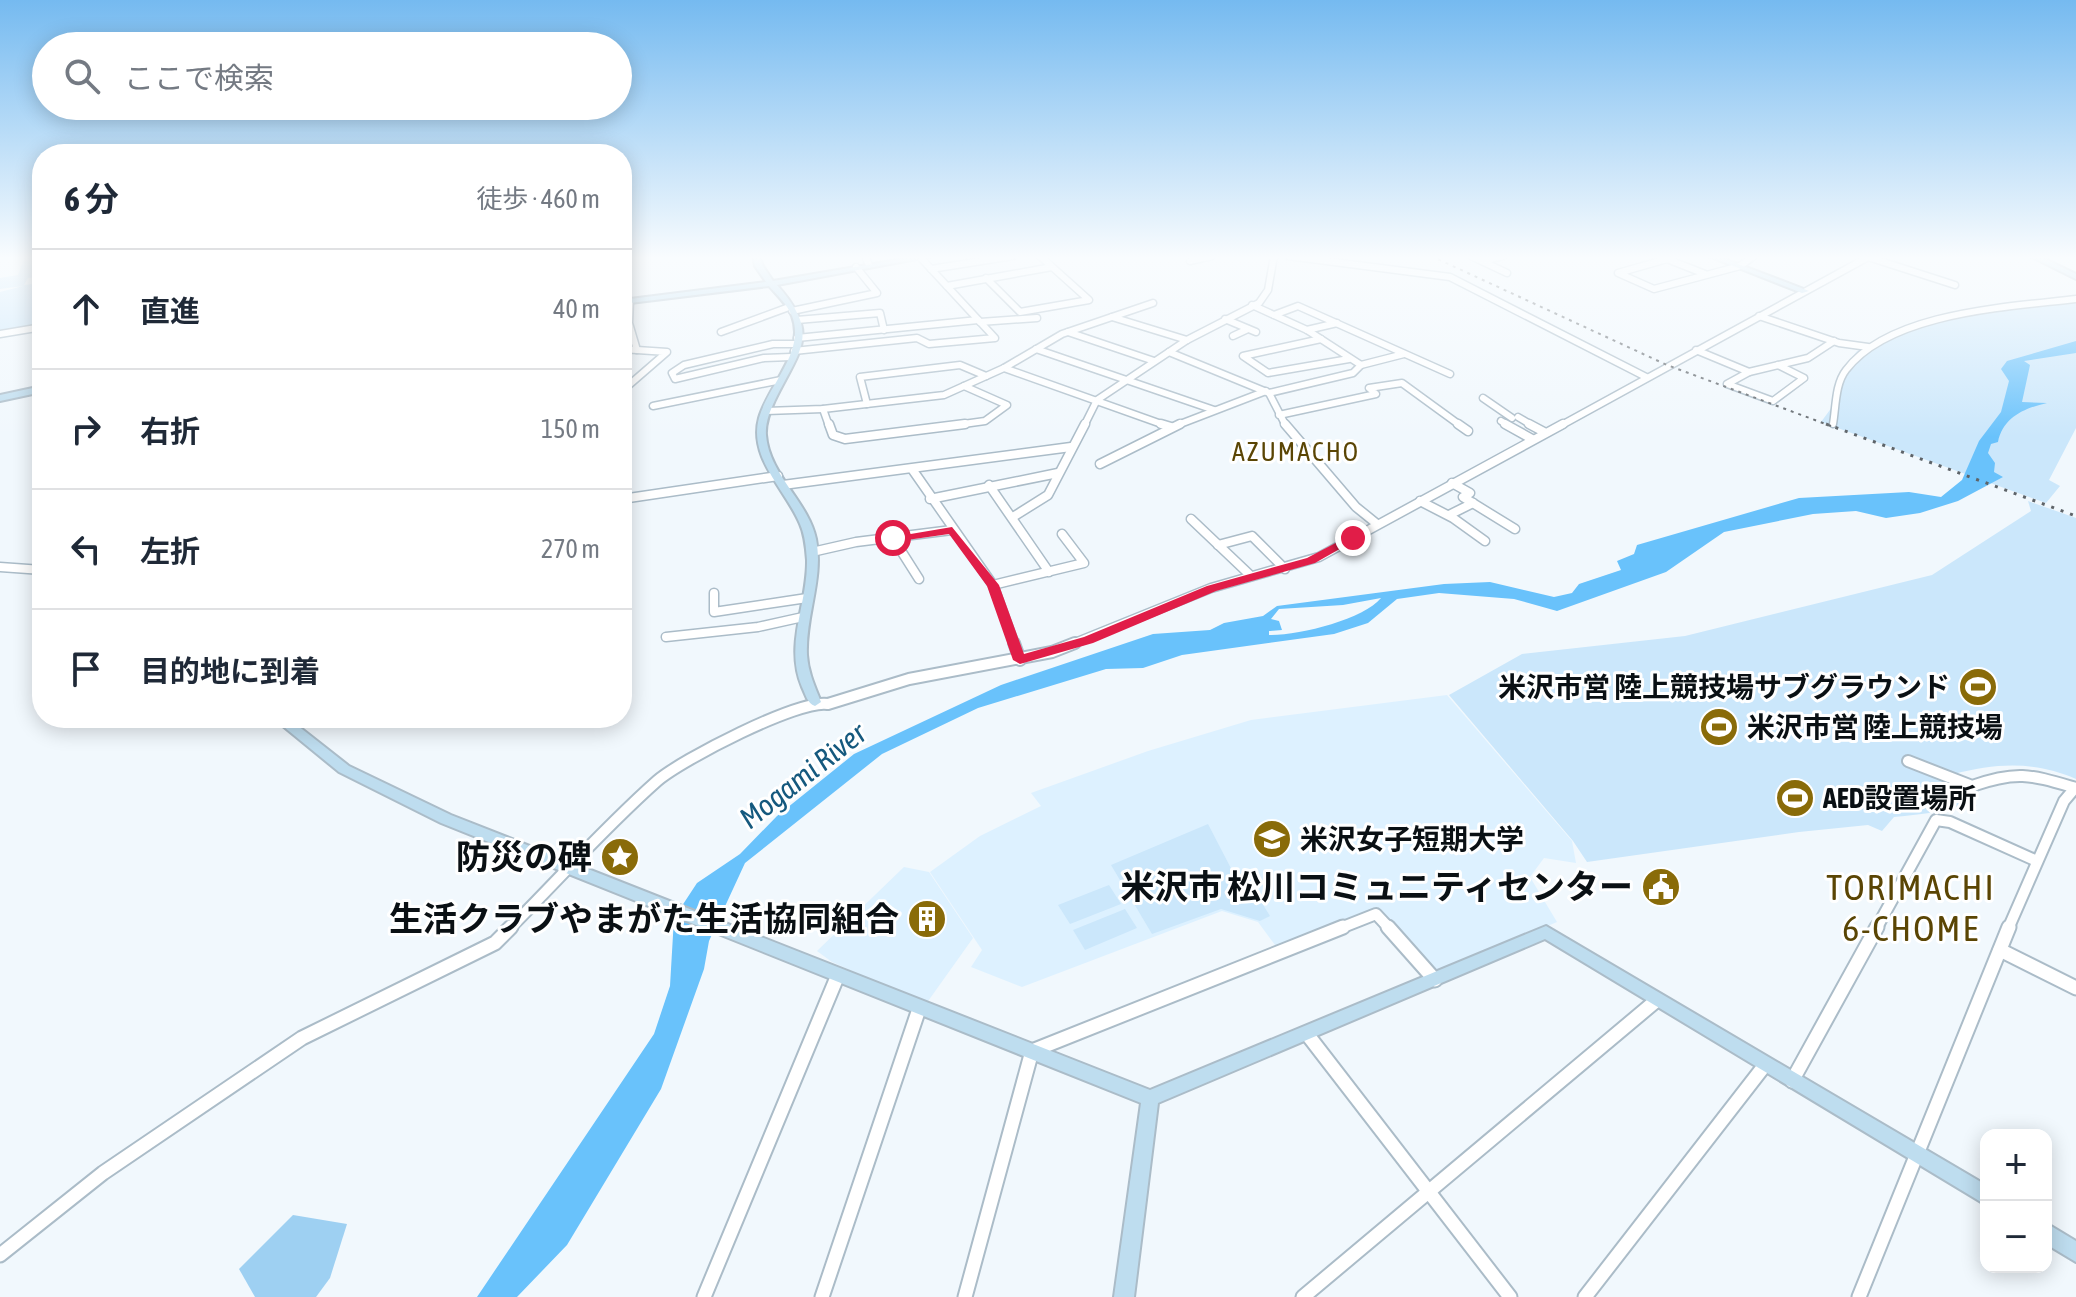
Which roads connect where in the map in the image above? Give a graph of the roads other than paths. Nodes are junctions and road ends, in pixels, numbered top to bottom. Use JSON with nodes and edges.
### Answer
{"nodes":[{"id":1,"x":780,"y":317,"type":"edge"},
{"id":2,"x":793,"y":317,"type":"edge"},
{"id":3,"x":881,"y":317,"type":"edge"},
{"id":4,"x":975,"y":317,"type":"edge"},
{"id":5,"x":1112,"y":317,"type":"joint"},
{"id":6,"x":1230,"y":317,"type":"edge"},
{"id":7,"x":1277,"y":317,"type":"edge"},
{"id":8,"x":1322,"y":317,"type":"edge"},
{"id":9,"x":1527,"y":317,"type":"edge"},
{"id":10,"x":1758,"y":317,"type":"edge"},
{"id":11,"x":1761,"y":317,"type":"edge"},
{"id":12,"x":1973,"y":317,"type":"edge"},
{"id":13,"x":1037,"y":318,"type":"dead end"},
{"id":14,"x":1225,"y":319,"type":"junction"},
{"id":15,"x":979,"y":321,"type":"junction"},
{"id":16,"x":1337,"y":323,"type":"junction"},
{"id":17,"x":32,"y":329,"type":"edge"},
{"id":18,"x":884,"y":330,"type":"junction"},
{"id":19,"x":1307,"y":330,"type":"junction"},
{"id":20,"x":721,"y":332,"type":"dead end"},
{"id":21,"x":1068,"y":332,"type":"junction"},
{"id":22,"x":632,"y":333,"type":"edge"},
{"id":23,"x":0,"y":334,"type":"edge"},
{"id":24,"x":1233,"y":336,"type":"dead end"},
{"id":25,"x":1321,"y":339,"type":"junction"},
{"id":26,"x":1187,"y":340,"type":"junction"},
{"id":27,"x":1834,"y":341,"type":"junction"},
{"id":28,"x":1868,"y":347,"type":"junction"},
{"id":29,"x":794,"y":348,"type":"junction"},
{"id":30,"x":1036,"y":349,"type":"junction"},
{"id":31,"x":632,"y":350,"type":"edge"},
{"id":32,"x":637,"y":350,"type":"junction"},
{"id":33,"x":1696,"y":350,"type":"junction"},
{"id":34,"x":1169,"y":352,"type":"junction"},
{"id":35,"x":1405,"y":354,"type":"junction"},
{"id":36,"x":1349,"y":359,"type":"junction"},
{"id":37,"x":1154,"y":361,"type":"junction"},
{"id":38,"x":1361,"y":365,"type":"junction"},
{"id":39,"x":1778,"y":365,"type":"junction"},
{"id":40,"x":1004,"y":368,"type":"junction"},
{"id":41,"x":1749,"y":372,"type":"junction"},
{"id":42,"x":1450,"y":374,"type":"dead end"},
{"id":43,"x":986,"y":376,"type":"junction"},
{"id":44,"x":1646,"y":377,"type":"junction"},
{"id":45,"x":781,"y":380,"type":"junction"},
{"id":46,"x":1127,"y":380,"type":"junction"},
{"id":47,"x":632,"y":382,"type":"edge"},
{"id":48,"x":964,"y":386,"type":"junction"},
{"id":49,"x":32,"y":391,"type":"edge"},
{"id":50,"x":1267,"y":392,"type":"junction"},
{"id":51,"x":0,"y":398,"type":"edge"},
{"id":52,"x":1483,"y":398,"type":"dead end"},
{"id":53,"x":1097,"y":400,"type":"junction"},
{"id":54,"x":867,"y":404,"type":"junction"},
{"id":55,"x":653,"y":406,"type":"dead end"},
{"id":56,"x":823,"y":409,"type":"junction"},
{"id":57,"x":1214,"y":410,"type":"junction"},
{"id":58,"x":766,"y":411,"type":"junction"},
{"id":59,"x":1279,"y":415,"type":"junction"},
{"id":60,"x":1501,"y":421,"type":"dead end"},
{"id":61,"x":1833,"y":424,"type":"dead end"},
{"id":62,"x":1171,"y":427,"type":"junction"},
{"id":63,"x":1468,"y":431,"type":"dead end"},
{"id":64,"x":1544,"y":432,"type":"junction"},
{"id":65,"x":1532,"y":439,"type":"junction"},
{"id":66,"x":1071,"y":447,"type":"junction"},
{"id":67,"x":1100,"y":464,"type":"dead end"},
{"id":68,"x":912,"y":469,"type":"junction"},
{"id":69,"x":1058,"y":473,"type":"junction"},
{"id":70,"x":780,"y":480,"type":"junction"},
{"id":71,"x":1452,"y":483,"type":"junction"},
{"id":72,"x":989,"y":485,"type":"junction"},
{"id":73,"x":632,"y":498,"type":"edge"},
{"id":74,"x":930,"y":499,"type":"junction"},
{"id":75,"x":1420,"y":501,"type":"junction"},
{"id":76,"x":1473,"y":503,"type":"junction"},
{"id":77,"x":1449,"y":515,"type":"junction"},
{"id":78,"x":1013,"y":517,"type":"junction"},
{"id":79,"x":1191,"y":519,"type":"dead end"},
{"id":80,"x":1377,"y":524,"type":"junction"},
{"id":81,"x":1515,"y":529,"type":"dead end"},
{"id":82,"x":952,"y":530,"type":"junction"},
{"id":83,"x":1062,"y":534,"type":"dead end"},
{"id":84,"x":893,"y":538,"type":"junction"},
{"id":85,"x":1485,"y":541,"type":"dead end"},
{"id":86,"x":1218,"y":545,"type":"junction"},
{"id":87,"x":812,"y":552,"type":"junction"},
{"id":88,"x":0,"y":567,"type":"edge"},
{"id":89,"x":32,"y":569,"type":"edge"},
{"id":90,"x":1285,"y":569,"type":"junction"},
{"id":91,"x":1049,"y":572,"type":"junction"},
{"id":92,"x":1251,"y":576,"type":"junction"},
{"id":93,"x":919,"y":579,"type":"dead end"},
{"id":94,"x":993,"y":585,"type":"junction"},
{"id":95,"x":714,"y":593,"type":"dead end"},
{"id":96,"x":807,"y":598,"type":"junction"},
{"id":97,"x":803,"y":617,"type":"junction"},
{"id":98,"x":666,"y":637,"type":"dead end"},
{"id":99,"x":1020,"y":660,"type":"junction"},
{"id":100,"x":815,"y":702,"type":"junction"},
{"id":101,"x":291,"y":728,"type":"edge"},
{"id":102,"x":1908,"y":761,"type":"dead end"},
{"id":103,"x":2076,"y":788,"type":"edge"},
{"id":104,"x":2037,"y":861,"type":"junction"},
{"id":105,"x":570,"y":868,"type":"junction"},
{"id":106,"x":2000,"y":950,"type":"junction"},
{"id":107,"x":838,"y":975,"type":"junction"},
{"id":108,"x":1435,"y":980,"type":"junction"},
{"id":109,"x":2076,"y":988,"type":"edge"},
{"id":110,"x":1657,"y":1000,"type":"junction"},
{"id":111,"x":919,"y":1009,"type":"junction"},
{"id":112,"x":1307,"y":1034,"type":"junction"},
{"id":113,"x":1032,"y":1051,"type":"junction"},
{"id":114,"x":1765,"y":1065,"type":"junction"},
{"id":115,"x":1792,"y":1081,"type":"junction"},
{"id":116,"x":1150,"y":1098,"type":"junction"},
{"id":117,"x":1915,"y":1152,"type":"junction"},
{"id":118,"x":1980,"y":1192,"type":"edge"},
{"id":119,"x":1428,"y":1194,"type":"junction"},
{"id":120,"x":2052,"y":1237,"type":"edge"},
{"id":121,"x":2076,"y":1252,"type":"edge"},
{"id":122,"x":0,"y":1255,"type":"edge"},
{"id":123,"x":704,"y":1297,"type":"edge"},
{"id":124,"x":822,"y":1297,"type":"edge"},
{"id":125,"x":965,"y":1297,"type":"edge"},
{"id":126,"x":1124,"y":1297,"type":"edge"},
{"id":127,"x":1303,"y":1297,"type":"edge"},
{"id":128,"x":1510,"y":1297,"type":"edge"},
{"id":129,"x":1585,"y":1297,"type":"edge"},
{"id":130,"x":1859,"y":1297,"type":"edge"}],
"edges":[{"from":1,"to":20,"type":"street"},
{"from":2,"to":29,"type":"street"},
{"from":3,"to":18,"type":"street"},
{"from":4,"to":15,"type":"street"},
{"from":5,"to":21,"type":"street"},
{"from":5,"to":26,"type":"street"},
{"from":6,"to":14,"type":"street"},
{"from":7,"to":19,"type":"street"},
{"from":8,"to":16,"type":"street"},
{"from":9,"to":44,"type":"street"},
{"from":10,"to":33,"type":"street"},
{"from":11,"to":27,"type":"street"},
{"from":12,"to":28,"type":"street"},
{"from":13,"to":15,"type":"street"},
{"from":14,"to":24,"type":"street"},
{"from":14,"to":26,"type":"street"},
{"from":15,"to":18,"type":"street"},
{"from":15,"to":29,"type":"street"},
{"from":16,"to":19,"type":"street"},
{"from":16,"to":35,"type":"street"},
{"from":17,"to":23,"type":"street"},
{"from":18,"to":29,"type":"street"},
{"from":19,"to":25,"type":"street"},
{"from":21,"to":30,"type":"street"},
{"from":21,"to":37,"type":"street"},
{"from":22,"to":32,"type":"street"},
{"from":25,"to":36,"type":"street"},
{"from":25,"to":36,"type":"street"},
{"from":26,"to":34,"type":"street"},
{"from":27,"to":28,"type":"street"},
{"from":27,"to":39,"type":"street"},
{"from":28,"to":61,"type":"street"},
{"from":29,"to":29,"type":"street"},
{"from":29,"to":45,"type":"street"},
{"from":30,"to":40,"type":"street"},
{"from":30,"to":46,"type":"street"},
{"from":31,"to":32,"type":"street"},
{"from":32,"to":47,"type":"street"},
{"from":33,"to":41,"type":"street"},
{"from":33,"to":44,"type":"street"},
{"from":34,"to":37,"type":"street"},
{"from":34,"to":50,"type":"street"},
{"from":35,"to":38,"type":"street"},
{"from":35,"to":42,"type":"street"},
{"from":36,"to":38,"type":"street"},
{"from":37,"to":46,"type":"street"},
{"from":38,"to":50,"type":"street"},
{"from":39,"to":41,"type":"street"},
{"from":39,"to":41,"type":"street"},
{"from":40,"to":43,"type":"street"},
{"from":40,"to":53,"type":"street"},
{"from":43,"to":48,"type":"street"},
{"from":43,"to":54,"type":"street"},
{"from":44,"to":64,"type":"street"},
{"from":45,"to":55,"type":"street"},
{"from":45,"to":58,"type":"street"},
{"from":46,"to":53,"type":"street"},
{"from":46,"to":57,"type":"street"},
{"from":48,"to":54,"type":"street"},
{"from":48,"to":56,"type":"street"},
{"from":49,"to":51,"type":"street"},
{"from":50,"to":57,"type":"street"},
{"from":50,"to":59,"type":"street"},
{"from":52,"to":64,"type":"street"},
{"from":53,"to":62,"type":"street"},
{"from":53,"to":66,"type":"street"},
{"from":54,"to":56,"type":"street"},
{"from":56,"to":58,"type":"street"},
{"from":57,"to":62,"type":"street"},
{"from":58,"to":70,"type":"street"},
{"from":59,"to":63,"type":"street"},
{"from":59,"to":80,"type":"street"},
{"from":60,"to":65,"type":"street"},
{"from":62,"to":67,"type":"street"},
{"from":64,"to":65,"type":"street"},
{"from":65,"to":71,"type":"street"},
{"from":66,"to":68,"type":"street"},
{"from":66,"to":69,"type":"street"},
{"from":68,"to":70,"type":"street"},
{"from":68,"to":74,"type":"street"},
{"from":69,"to":72,"type":"street"},
{"from":69,"to":78,"type":"street"},
{"from":70,"to":73,"type":"street"},
{"from":70,"to":87,"type":"street"},
{"from":71,"to":75,"type":"street"},
{"from":71,"to":76,"type":"street"},
{"from":72,"to":74,"type":"street"},
{"from":72,"to":78,"type":"street"},
{"from":74,"to":82,"type":"street"},
{"from":75,"to":77,"type":"street"},
{"from":75,"to":80,"type":"street"},
{"from":76,"to":77,"type":"street"},
{"from":76,"to":81,"type":"street"},
{"from":77,"to":85,"type":"street"},
{"from":78,"to":91,"type":"street"},
{"from":79,"to":86,"type":"street"},
{"from":80,"to":90,"type":"street"},
{"from":82,"to":84,"type":"street"},
{"from":82,"to":94,"type":"street"},
{"from":83,"to":91,"type":"street"},
{"from":84,"to":87,"type":"street"},
{"from":84,"to":93,"type":"street"},
{"from":86,"to":90,"type":"street"},
{"from":86,"to":92,"type":"street"},
{"from":87,"to":96,"type":"street"},
{"from":88,"to":89,"type":"street"},
{"from":90,"to":92,"type":"street"},
{"from":91,"to":94,"type":"street"},
{"from":92,"to":99,"type":"street"},
{"from":94,"to":99,"type":"street"},
{"from":95,"to":96,"type":"street"},
{"from":96,"to":97,"type":"street"},
{"from":97,"to":98,"type":"street"},
{"from":97,"to":100,"type":"street"},
{"from":99,"to":100,"type":"street"},
{"from":100,"to":105,"type":"street"},
{"from":101,"to":105,"type":"street"},
{"from":102,"to":103,"type":"street"},
{"from":103,"to":104,"type":"street"},
{"from":104,"to":106,"type":"street"},
{"from":104,"to":115,"type":"street"},
{"from":105,"to":107,"type":"street"},
{"from":105,"to":122,"type":"street"},
{"from":106,"to":109,"type":"street"},
{"from":106,"to":117,"type":"street"},
{"from":107,"to":111,"type":"street"},
{"from":107,"to":123,"type":"street"},
{"from":108,"to":110,"type":"street"},
{"from":108,"to":112,"type":"street"},
{"from":108,"to":113,"type":"street"},
{"from":110,"to":114,"type":"street"},
{"from":110,"to":119,"type":"street"},
{"from":111,"to":113,"type":"street"},
{"from":111,"to":124,"type":"street"},
{"from":112,"to":116,"type":"street"},
{"from":112,"to":119,"type":"street"},
{"from":113,"to":116,"type":"street"},
{"from":113,"to":125,"type":"street"},
{"from":114,"to":115,"type":"street"},
{"from":114,"to":129,"type":"street"},
{"from":115,"to":117,"type":"street"},
{"from":116,"to":126,"type":"street"},
{"from":117,"to":118,"type":"street"},
{"from":117,"to":130,"type":"street"},
{"from":119,"to":127,"type":"street"},
{"from":119,"to":128,"type":"street"},
{"from":120,"to":121,"type":"street"}]}
